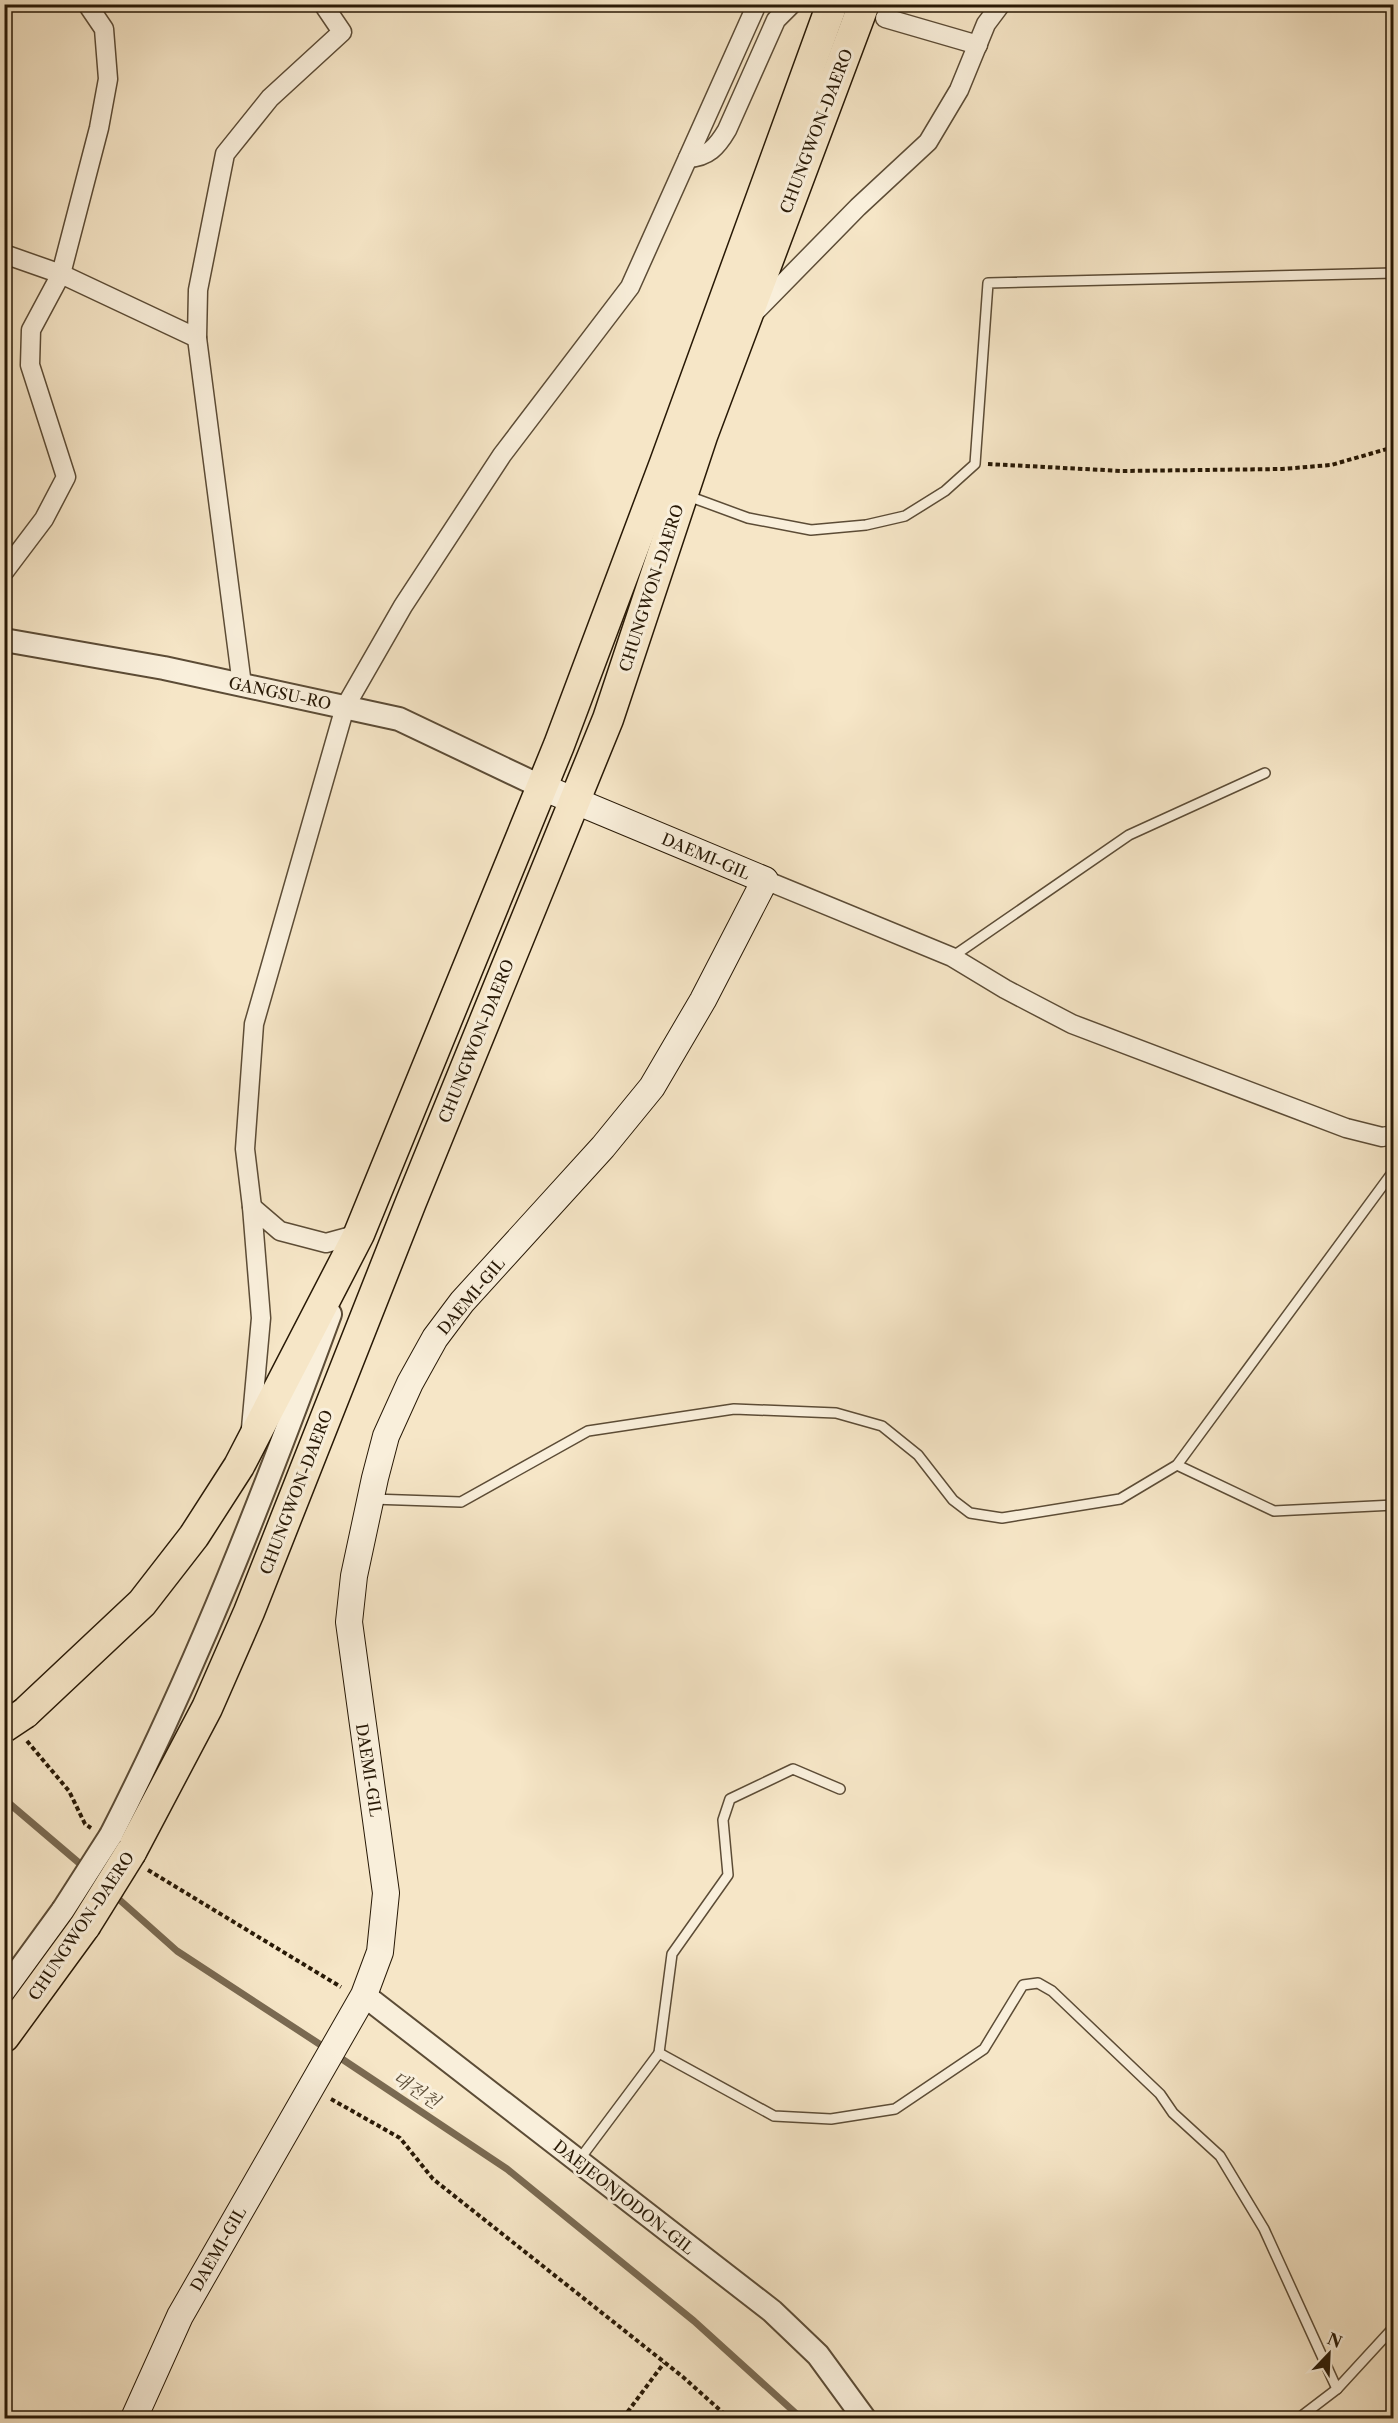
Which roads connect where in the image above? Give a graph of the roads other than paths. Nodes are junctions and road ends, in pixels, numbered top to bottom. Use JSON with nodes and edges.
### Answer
{"nodes":[{"id":1,"x":87,"y":4,"type":"edge"},
{"id":2,"x":323,"y":4,"type":"edge"},
{"id":3,"x":757,"y":4,"type":"edge"},
{"id":4,"x":792,"y":4,"type":"edge"},
{"id":5,"x":832,"y":4,"type":"edge"},
{"id":6,"x":1001,"y":4,"type":"edge"},
{"id":7,"x":874,"y":11,"type":"edge"},
{"id":8,"x":978,"y":45,"type":"junction"},
{"id":9,"x":688,"y":158,"type":"junction"},
{"id":10,"x":4,"y":254,"type":"edge"},
{"id":11,"x":1394,"y":273,"type":"edge"},
{"id":12,"x":61,"y":274,"type":"junction"},
{"id":13,"x":745,"y":322,"type":"junction"},
{"id":14,"x":197,"y":338,"type":"junction"},
{"id":15,"x":683,"y":494,"type":"junction"},
{"id":16,"x":4,"y":572,"type":"edge"},
{"id":17,"x":4,"y":640,"type":"edge"},
{"id":18,"x":242,"y":685,"type":"junction"},
{"id":19,"x":345,"y":707,"type":"junction"},
{"id":20,"x":1265,"y":773,"type":"dead end"},
{"id":21,"x":542,"y":787,"type":"junction"},
{"id":22,"x":574,"y":801,"type":"junction"},
{"id":23,"x":765,"y":880,"type":"junction"},
{"id":24,"x":952,"y":957,"type":"junction"},
{"id":25,"x":1394,"y":1135,"type":"edge"},
{"id":26,"x":1392,"y":1173,"type":"dead end"},
{"id":27,"x":252,"y":1207,"type":"junction"},
{"id":28,"x":359,"y":1234,"type":"junction"},
{"id":29,"x":250,"y":1446,"type":"junction"},
{"id":30,"x":1177,"y":1465,"type":"junction"},
{"id":31,"x":370,"y":1499,"type":"junction"},
{"id":32,"x":1394,"y":1505,"type":"edge"},
{"id":33,"x":16,"y":1725,"type":"edge"},
{"id":34,"x":840,"y":1789,"type":"dead end"},
{"id":35,"x":120,"y":1846,"type":"junction"},
{"id":36,"x":74,"y":1918,"type":"junction"},
{"id":37,"x":4,"y":1991,"type":"edge"},
{"id":38,"x":359,"y":2004,"type":"junction"},
{"id":39,"x":4,"y":2037,"type":"edge"},
{"id":40,"x":659,"y":2053,"type":"junction"},
{"id":41,"x":579,"y":2161,"type":"junction"},
{"id":42,"x":1394,"y":2327,"type":"edge"},
{"id":43,"x":1337,"y":2389,"type":"junction"},
{"id":44,"x":134,"y":2418,"type":"edge"},
{"id":45,"x":864,"y":2418,"type":"edge"},
{"id":46,"x":1299,"y":2418,"type":"edge"}],
"edges":[{"from":1,"to":12,"type":"street"},
{"from":2,"to":14,"type":"street"},
{"from":3,"to":9,"type":"street"},
{"from":4,"to":9,"type":"street"},
{"from":5,"to":21,"type":"highway","name":"CHUNGWON-DAERO"},
{"from":6,"to":8,"type":"street"},
{"from":7,"to":8,"type":"street"},
{"from":7,"to":13,"type":"highway","name":"CHUNGWON-DAERO"},
{"from":8,"to":13,"type":"street"},
{"from":9,"to":19,"type":"street"},
{"from":10,"to":12,"type":"street"},
{"from":11,"to":15,"type":"lane"},
{"from":12,"to":14,"type":"street"},
{"from":12,"to":16,"type":"street"},
{"from":13,"to":15,"type":"highway","name":"CHUNGWON-DAERO"},
{"from":14,"to":18,"type":"street"},
{"from":15,"to":22,"type":"highway","name":"CHUNGWON-DAERO"},
{"from":17,"to":18,"type":"street","name":"GANGSU-RO"},
{"from":18,"to":19,"type":"street","name":"GANGSU-RO"},
{"from":19,"to":21,"type":"street","name":"GANGSU-RO"},
{"from":19,"to":27,"type":"street"},
{"from":20,"to":24,"type":"lane"},
{"from":21,"to":22,"type":"main road","name":"DAEMI-GIL"},
{"from":21,"to":28,"type":"highway","name":"CHUNGWON-DAERO"},
{"from":22,"to":23,"type":"main road","name":"DAEMI-GIL"},
{"from":22,"to":35,"type":"highway","name":"CHUNGWON-DAERO"},
{"from":23,"to":24,"type":"street"},
{"from":23,"to":31,"type":"main road","name":"DAEMI-GIL"},
{"from":24,"to":25,"type":"street"},
{"from":26,"to":30,"type":"lane"},
{"from":27,"to":28,"type":"street"},
{"from":27,"to":29,"type":"street"},
{"from":28,"to":29,"type":"highway","name":"CHUNGWON-DAERO"},
{"from":28,"to":35,"type":"street"},
{"from":29,"to":33,"type":"highway","name":"CHUNGWON-DAERO"},
{"from":30,"to":31,"type":"lane"},
{"from":30,"to":32,"type":"lane"},
{"from":31,"to":38,"type":"main road","name":"DAEMI-GIL"},
{"from":34,"to":40,"type":"lane"},
{"from":35,"to":36,"type":"highway","name":"CHUNGWON-DAERO","bridge":true},
{"from":36,"to":37,"type":"street","name":"CHUNGWON-DAERO"},
{"from":36,"to":39,"type":"highway","name":"CHUNGWON-DAERO"},
{"from":38,"to":41,"type":"street","name":"DAEJEONJODON-GIL"},
{"from":38,"to":44,"type":"main road","name":"DAEMI-GIL"},
{"from":40,"to":41,"type":"lane"},
{"from":40,"to":43,"type":"lane"},
{"from":41,"to":45,"type":"street","name":"DAEJEONJODON-GIL"},
{"from":42,"to":43,"type":"lane"},
{"from":43,"to":46,"type":"lane"}]}
